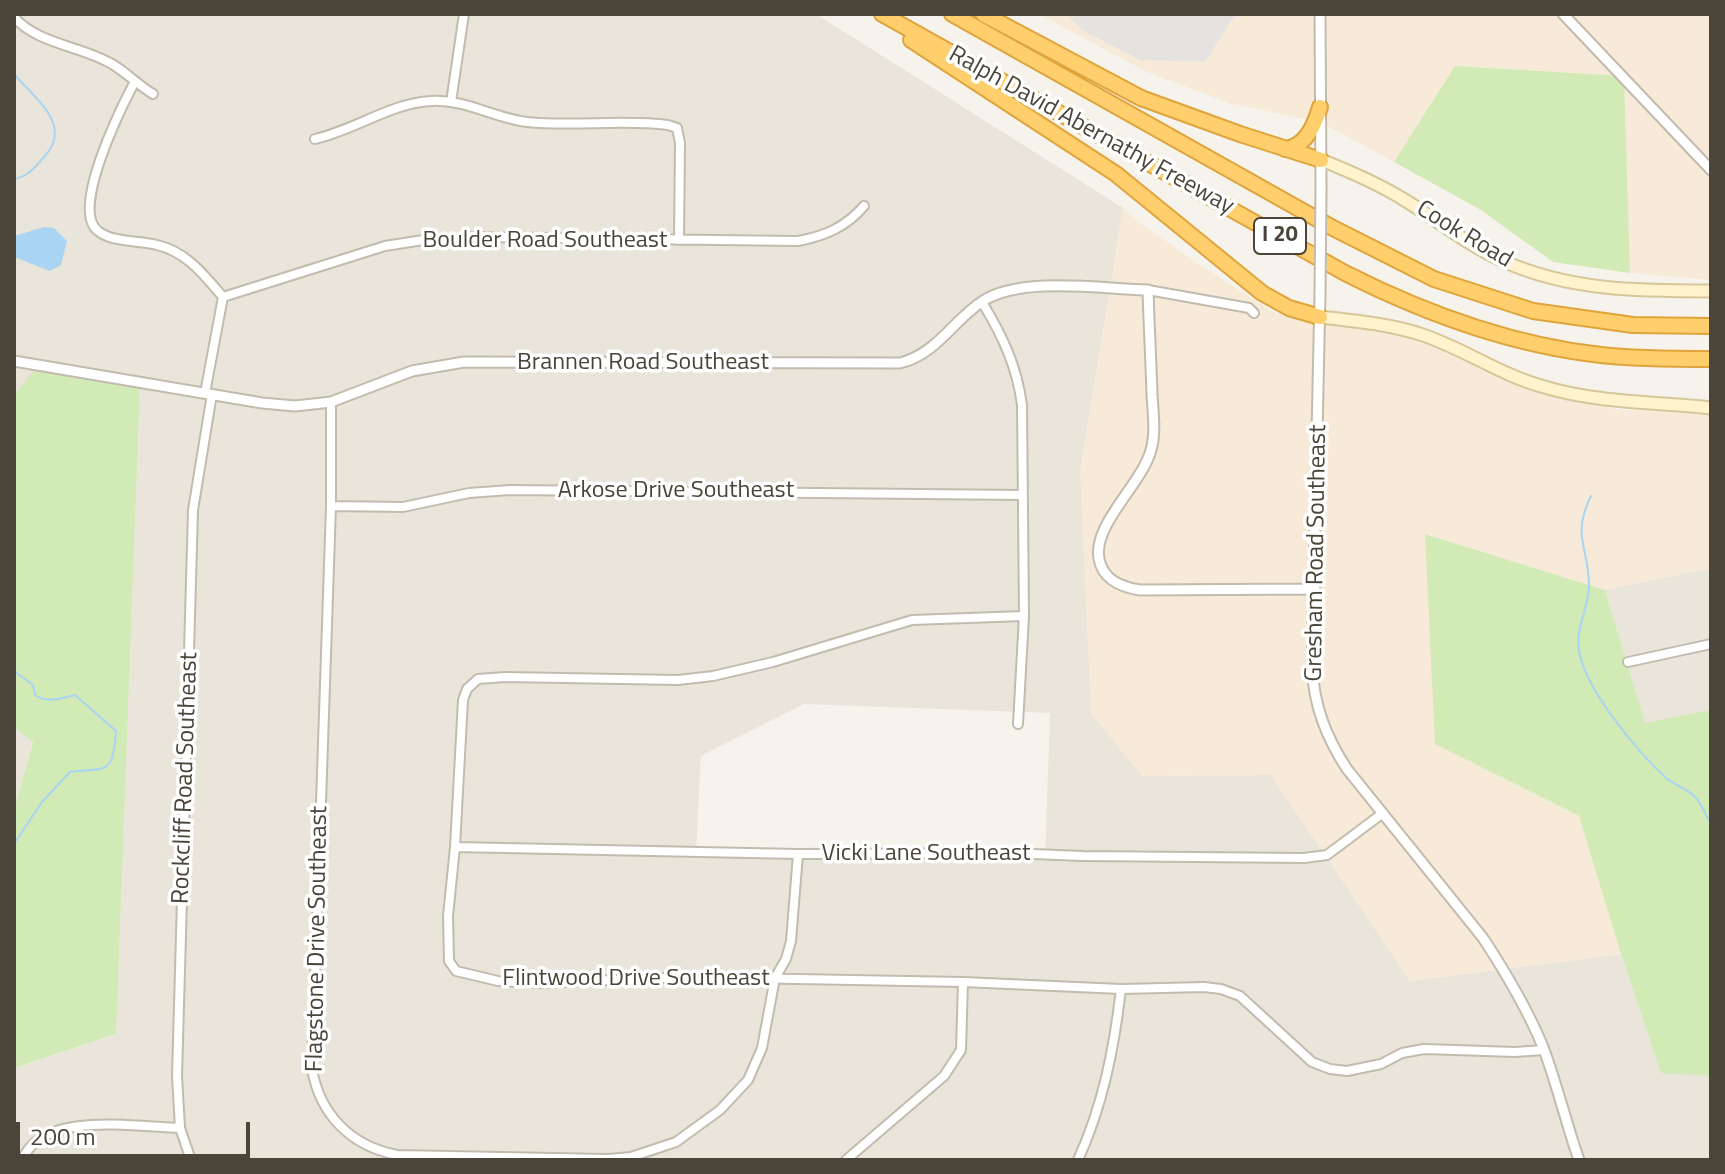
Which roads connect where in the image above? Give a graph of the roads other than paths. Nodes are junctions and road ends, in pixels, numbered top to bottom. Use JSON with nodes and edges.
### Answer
{"nodes":[{"id":1,"x":464,"y":14,"type":"edge"},
{"id":2,"x":870,"y":14,"type":"edge"},
{"id":3,"x":882,"y":14,"type":"edge"},
{"id":4,"x":952,"y":14,"type":"edge"},
{"id":5,"x":983,"y":14,"type":"edge"},
{"id":6,"x":1320,"y":14,"type":"edge"},
{"id":7,"x":1563,"y":14,"type":"edge"},
{"id":8,"x":14,"y":17,"type":"edge"},
{"id":9,"x":134,"y":83,"type":"junction"},
{"id":10,"x":153,"y":94,"type":"dead end"},
{"id":11,"x":451,"y":102,"type":"junction"},
{"id":12,"x":1320,"y":107,"type":"junction"},
{"id":13,"x":315,"y":139,"type":"dead end"},
{"id":14,"x":1285,"y":149,"type":"junction"},
{"id":15,"x":1711,"y":154,"type":"edge"},
{"id":16,"x":1321,"y":160,"type":"junction"},
{"id":17,"x":1708,"y":167,"type":"edge"},
{"id":18,"x":864,"y":206,"type":"dead end"},
{"id":19,"x":679,"y":240,"type":"junction"},
{"id":20,"x":1148,"y":290,"type":"junction"},
{"id":21,"x":1711,"y":291,"type":"edge"},
{"id":22,"x":223,"y":297,"type":"junction"},
{"id":23,"x":982,"y":302,"type":"junction"},
{"id":24,"x":1254,"y":313,"type":"dead end"},
{"id":25,"x":1320,"y":317,"type":"junction"},
{"id":26,"x":1711,"y":326,"type":"edge"},
{"id":27,"x":1711,"y":359,"type":"edge"},
{"id":28,"x":14,"y":361,"type":"edge"},
{"id":29,"x":208,"y":394,"type":"junction"},
{"id":30,"x":331,"y":402,"type":"junction"},
{"id":31,"x":1711,"y":408,"type":"edge"},
{"id":32,"x":1023,"y":495,"type":"junction"},
{"id":33,"x":331,"y":506,"type":"junction"},
{"id":34,"x":1315,"y":589,"type":"junction"},
{"id":35,"x":1024,"y":616,"type":"junction"},
{"id":36,"x":1711,"y":644,"type":"edge"},
{"id":37,"x":1628,"y":662,"type":"dead end"},
{"id":38,"x":1018,"y":724,"type":"dead end"},
{"id":39,"x":1383,"y":813,"type":"junction"},
{"id":40,"x":455,"y":847,"type":"junction"},
{"id":41,"x":798,"y":854,"type":"junction"},
{"id":42,"x":775,"y":978,"type":"junction"},
{"id":43,"x":963,"y":982,"type":"junction"},
{"id":44,"x":1121,"y":989,"type":"junction"},
{"id":45,"x":1544,"y":1050,"type":"junction"},
{"id":46,"x":180,"y":1128,"type":"junction"},
{"id":47,"x":22,"y":1160,"type":"edge"},
{"id":48,"x":191,"y":1160,"type":"edge"},
{"id":49,"x":846,"y":1160,"type":"edge"},
{"id":50,"x":1078,"y":1160,"type":"edge"},
{"id":51,"x":1579,"y":1160,"type":"edge"}],
"edges":[{"from":1,"to":11,"type":"street"},
{"from":2,"to":25,"type":"highway"},
{"from":3,"to":27,"type":"highway","name":"Ralph David Abernathy Freeway","number":"I 20"},
{"from":4,"to":26,"type":"highway","name":"Ralph David Abernathy Freeway","number":"I 20"},
{"from":5,"to":14,"type":"highway"},
{"from":6,"to":12,"type":"street","name":"Gresham Road Southeast"},
{"from":7,"to":17,"type":"street"},
{"from":8,"to":9,"type":"street"},
{"from":9,"to":10,"type":"street"},
{"from":9,"to":22,"type":"street"},
{"from":11,"to":13,"type":"street"},
{"from":11,"to":19,"type":"street"},
{"from":12,"to":14,"type":"highway"},
{"from":12,"to":16,"type":"street","name":"Gresham Road Southeast"},
{"from":14,"to":16,"type":"highway"},
{"from":15,"to":17,"type":"street"},
{"from":16,"to":21,"type":"main road","name":"Cook Road"},
{"from":16,"to":25,"type":"street","name":"Gresham Road Southeast","bridge":true},
{"from":18,"to":19,"type":"street","name":"Boulder Road Southeast"},
{"from":19,"to":22,"type":"street","name":"Boulder Road Southeast"},
{"from":20,"to":23,"type":"street","name":"Brannen Road Southeast"},
{"from":20,"to":24,"type":"street","name":"Brannen Road Southeast"},
{"from":20,"to":34,"type":"street"},
{"from":22,"to":29,"type":"street","name":"Rockcliff Road Southeast"},
{"from":23,"to":30,"type":"street","name":"Brannen Road Southeast"},
{"from":23,"to":32,"type":"street"},
{"from":25,"to":31,"type":"main road"},
{"from":25,"to":34,"type":"street","name":"Gresham Road Southeast"},
{"from":28,"to":29,"type":"street","name":"Brannen Road Southeast"},
{"from":29,"to":30,"type":"street","name":"Brannen Road Southeast"},
{"from":29,"to":46,"type":"street","name":"Rockcliff Road Southeast"},
{"from":30,"to":33,"type":"street","name":"Flagstone Drive Southeast"},
{"from":32,"to":33,"type":"street","name":"Arkose Drive Southeast"},
{"from":32,"to":35,"type":"street"},
{"from":33,"to":42,"type":"street","name":"Flagstone Drive Southeast"},
{"from":34,"to":39,"type":"street","name":"Gresham Road Southeast"},
{"from":35,"to":38,"type":"street"},
{"from":35,"to":40,"type":"street","name":"Flintwood Drive Southeast"},
{"from":36,"to":37,"type":"street"},
{"from":39,"to":41,"type":"street","name":"Vicki Lane Southeast"},
{"from":39,"to":45,"type":"street","name":"Gresham Road Southeast"},
{"from":40,"to":41,"type":"street","name":"Vicki Lane Southeast"},
{"from":40,"to":42,"type":"street","name":"Flintwood Drive Southeast"},
{"from":41,"to":42,"type":"street","name":"Flagstone Drive Southeast"},
{"from":42,"to":43,"type":"street","name":"Flintwood Drive Southeast"},
{"from":43,"to":44,"type":"street","name":"Flintwood Drive Southeast"},
{"from":43,"to":49,"type":"street"},
{"from":44,"to":45,"type":"street","name":"Flintwood Drive Southeast"},
{"from":44,"to":50,"type":"street"},
{"from":45,"to":51,"type":"street","name":"Gresham Road Southeast"},
{"from":46,"to":47,"type":"street"},
{"from":46,"to":48,"type":"street","name":"Rockcliff Road Southeast"}]}
